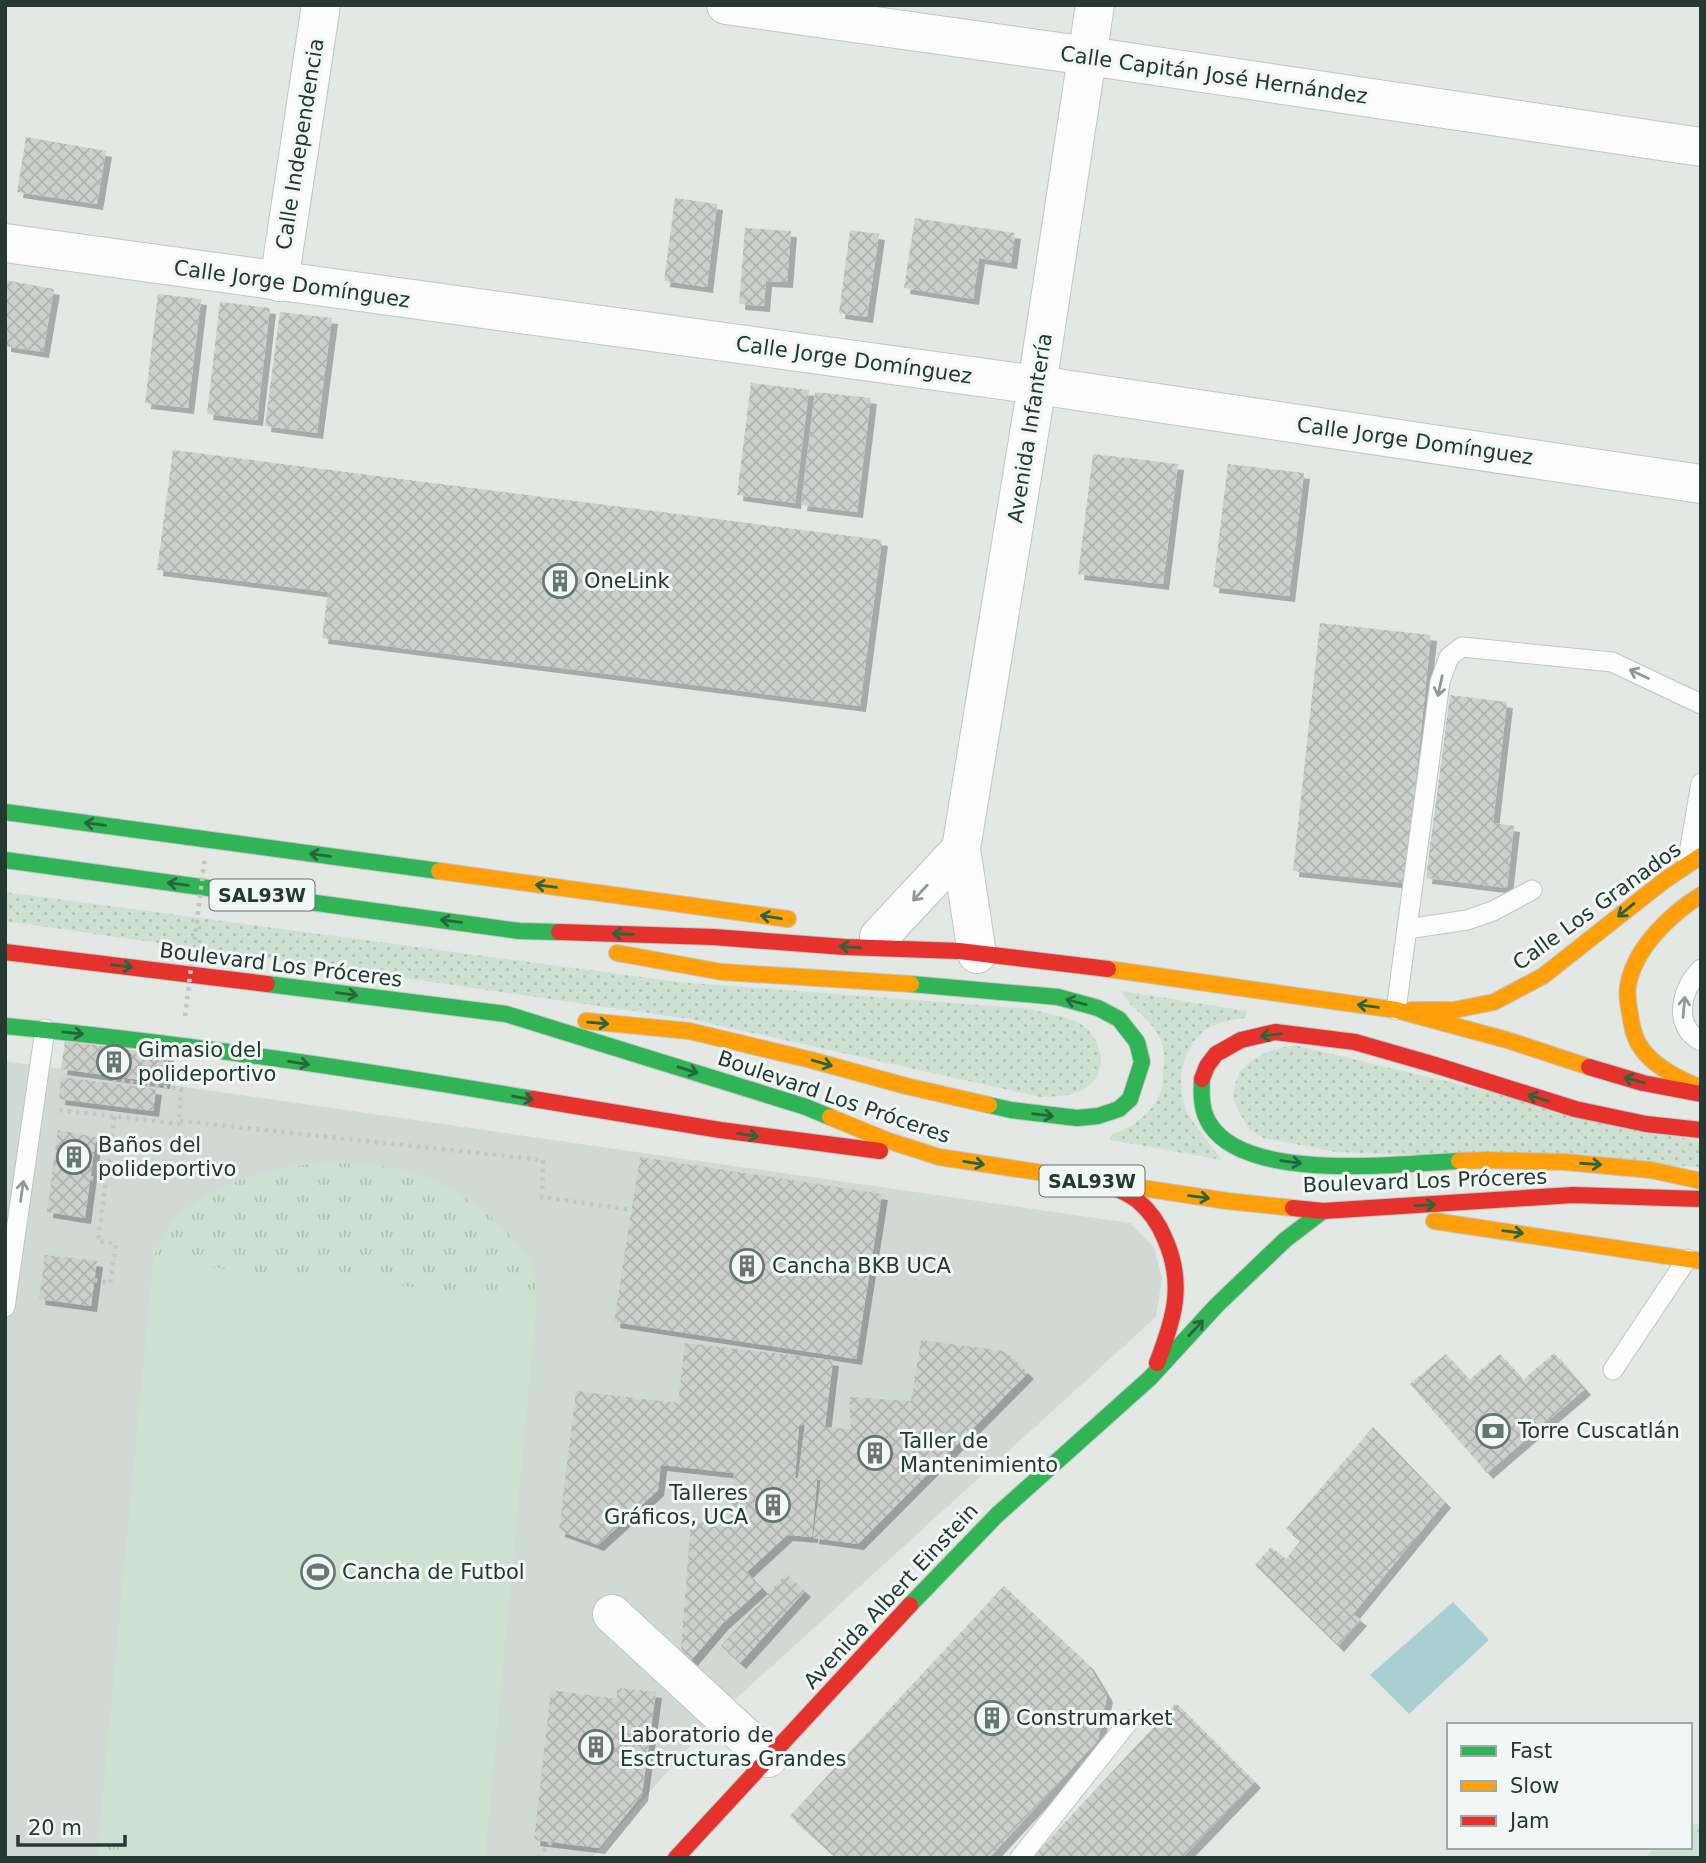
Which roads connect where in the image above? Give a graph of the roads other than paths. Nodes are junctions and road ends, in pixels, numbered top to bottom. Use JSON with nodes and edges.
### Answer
{"nodes":[{"id":1,"x":321,"y":5,"type":"edge"},
{"id":2,"x":726,"y":5,"type":"edge"},
{"id":3,"x":1095,"y":5,"type":"edge"},
{"id":4,"x":1088,"y":56,"type":"junction"},
{"id":5,"x":1701,"y":146,"type":"edge"},
{"id":6,"x":5,"y":243,"type":"edge"},
{"id":7,"x":279,"y":282,"type":"junction"},
{"id":8,"x":1037,"y":385,"type":"junction"},
{"id":9,"x":1701,"y":484,"type":"edge"},
{"id":10,"x":1701,"y":704,"type":"edge"},
{"id":11,"x":1701,"y":783,"type":"edge"},
{"id":12,"x":5,"y":812,"type":"edge"},
{"id":13,"x":961,"y":849,"type":"junction"},
{"id":14,"x":5,"y":860,"type":"edge"},
{"id":15,"x":1694,"y":860,"type":"edge"},
{"id":16,"x":1701,"y":883,"type":"edge"},
{"id":17,"x":1532,"y":890,"type":"dead end"},
{"id":18,"x":1701,"y":895,"type":"edge"},
{"id":19,"x":1669,"y":917,"type":"junction"},
{"id":20,"x":802,"y":922,"type":"dead end"},
{"id":21,"x":1407,"y":929,"type":"junction"},
{"id":22,"x":519,"y":931,"type":"junction"},
{"id":23,"x":866,"y":934,"type":"joint"},
{"id":24,"x":5,"y":951,"type":"edge"},
{"id":25,"x":968,"y":953,"type":"junction"},
{"id":26,"x":1701,"y":969,"type":"edge"},
{"id":27,"x":1396,"y":1010,"type":"junction"},
{"id":28,"x":506,"y":1014,"type":"junction"},
{"id":29,"x":5,"y":1026,"type":"edge"},
{"id":30,"x":45,"y":1029,"type":"junction"},
{"id":31,"x":1701,"y":1041,"type":"edge"},
{"id":32,"x":1701,"y":1088,"type":"edge"},
{"id":33,"x":1701,"y":1094,"type":"edge"},
{"id":34,"x":1701,"y":1130,"type":"edge"},
{"id":35,"x":939,"y":1157,"type":"junction"},
{"id":36,"x":1701,"y":1181,"type":"edge"},
{"id":37,"x":1103,"y":1183,"type":"junction"},
{"id":38,"x":1701,"y":1199,"type":"edge"},
{"id":39,"x":1323,"y":1211,"type":"junction"},
{"id":40,"x":1694,"y":1260,"type":"edge"},
{"id":41,"x":5,"y":1307,"type":"edge"},
{"id":42,"x":1613,"y":1370,"type":"dead end"},
{"id":43,"x":1150,"y":1378,"type":"junction"},
{"id":44,"x":611,"y":1614,"type":"dead end"},
{"id":45,"x":1130,"y":1720,"type":"dead end"},
{"id":46,"x":768,"y":1758,"type":"junction"},
{"id":47,"x":676,"y":1858,"type":"edge"},
{"id":48,"x":1020,"y":1858,"type":"edge"}],
"edges":[{"from":1,"to":7,"type":"street","name":"Calle Independencia"},
{"from":2,"to":4,"type":"street","name":"Calle Capitán José Hernández"},
{"from":3,"to":4,"type":"street","name":"Avenida Infantería"},
{"from":4,"to":5,"type":"street","name":"Calle Capitán José Hernández"},
{"from":4,"to":8,"type":"street","name":"Avenida Infantería"},
{"from":6,"to":7,"type":"street","name":"Calle Jorge Domínguez"},
{"from":7,"to":8,"type":"street","name":"Calle Jorge Domínguez"},
{"from":8,"to":9,"type":"street","name":"Calle Jorge Domínguez"},
{"from":8,"to":13,"type":"street","name":"Avenida Infantería"},
{"from":10,"to":21,"type":"lane","one_way":true},
{"from":11,"to":15,"type":"lane"},
{"from":20,"to":12,"type":"main road","one_way":true},
{"from":13,"to":23,"type":"street","one_way":true},
{"from":13,"to":25,"type":"street","name":"Avenida Infantería"},
{"from":22,"to":14,"type":"main road","number":"SAL93W","one_way":true},
{"from":15,"to":27,"type":"main road","name":"Calle Los Granados","one_way":true},
{"from":16,"to":19,"type":"lane"},
{"from":17,"to":21,"type":"lane"},
{"from":18,"to":19,"type":"main road"},
{"from":19,"to":32,"type":"main road"},
{"from":21,"to":27,"type":"lane"},
{"from":25,"to":22,"type":"main road","number":"SAL93W","one_way":true},
{"from":28,"to":22,"type":"main road","one_way":true},
{"from":23,"to":25,"type":"main road"},
{"from":24,"to":28,"type":"main road","name":"Boulevard Los Próceres","number":"SAL93W","one_way":true},
{"from":27,"to":25,"type":"main road","number":"SAL93W","one_way":true},
{"from":31,"to":26,"type":"lane","one_way":true},
{"from":33,"to":27,"type":"main road","number":"SAL93W","one_way":true},
{"from":28,"to":35,"type":"main road","name":"Boulevard Los Próceres","number":"SAL93W","one_way":true},
{"from":29,"to":30,"type":"main road"},
{"from":30,"to":35,"type":"main road","one_way":true},
{"from":41,"to":30,"type":"lane","one_way":true},
{"from":34,"to":36,"type":"main road","one_way":true},
{"from":35,"to":37,"type":"main road","name":"Boulevard Los Próceres","number":"SAL93W","one_way":true},
{"from":37,"to":39,"type":"main road","name":"Boulevard Los Próceres","number":"SAL93W","one_way":true},
{"from":37,"to":43,"type":"main road","name":"Avenida Albert Einstein"},
{"from":39,"to":38,"type":"main road","name":"Boulevard Los Próceres","number":"SAL93W","one_way":true},
{"from":39,"to":40,"type":"main road","one_way":true},
{"from":43,"to":39,"type":"main road","name":"Avenida Albert Einstein","one_way":true},
{"from":40,"to":42,"type":"lane"},
{"from":43,"to":46,"type":"main road","name":"Avenida Albert Einstein"},
{"from":44,"to":46,"type":"street"},
{"from":45,"to":48,"type":"lane"},
{"from":46,"to":47,"type":"main road","name":"Avenida Albert Einstein"}]}
